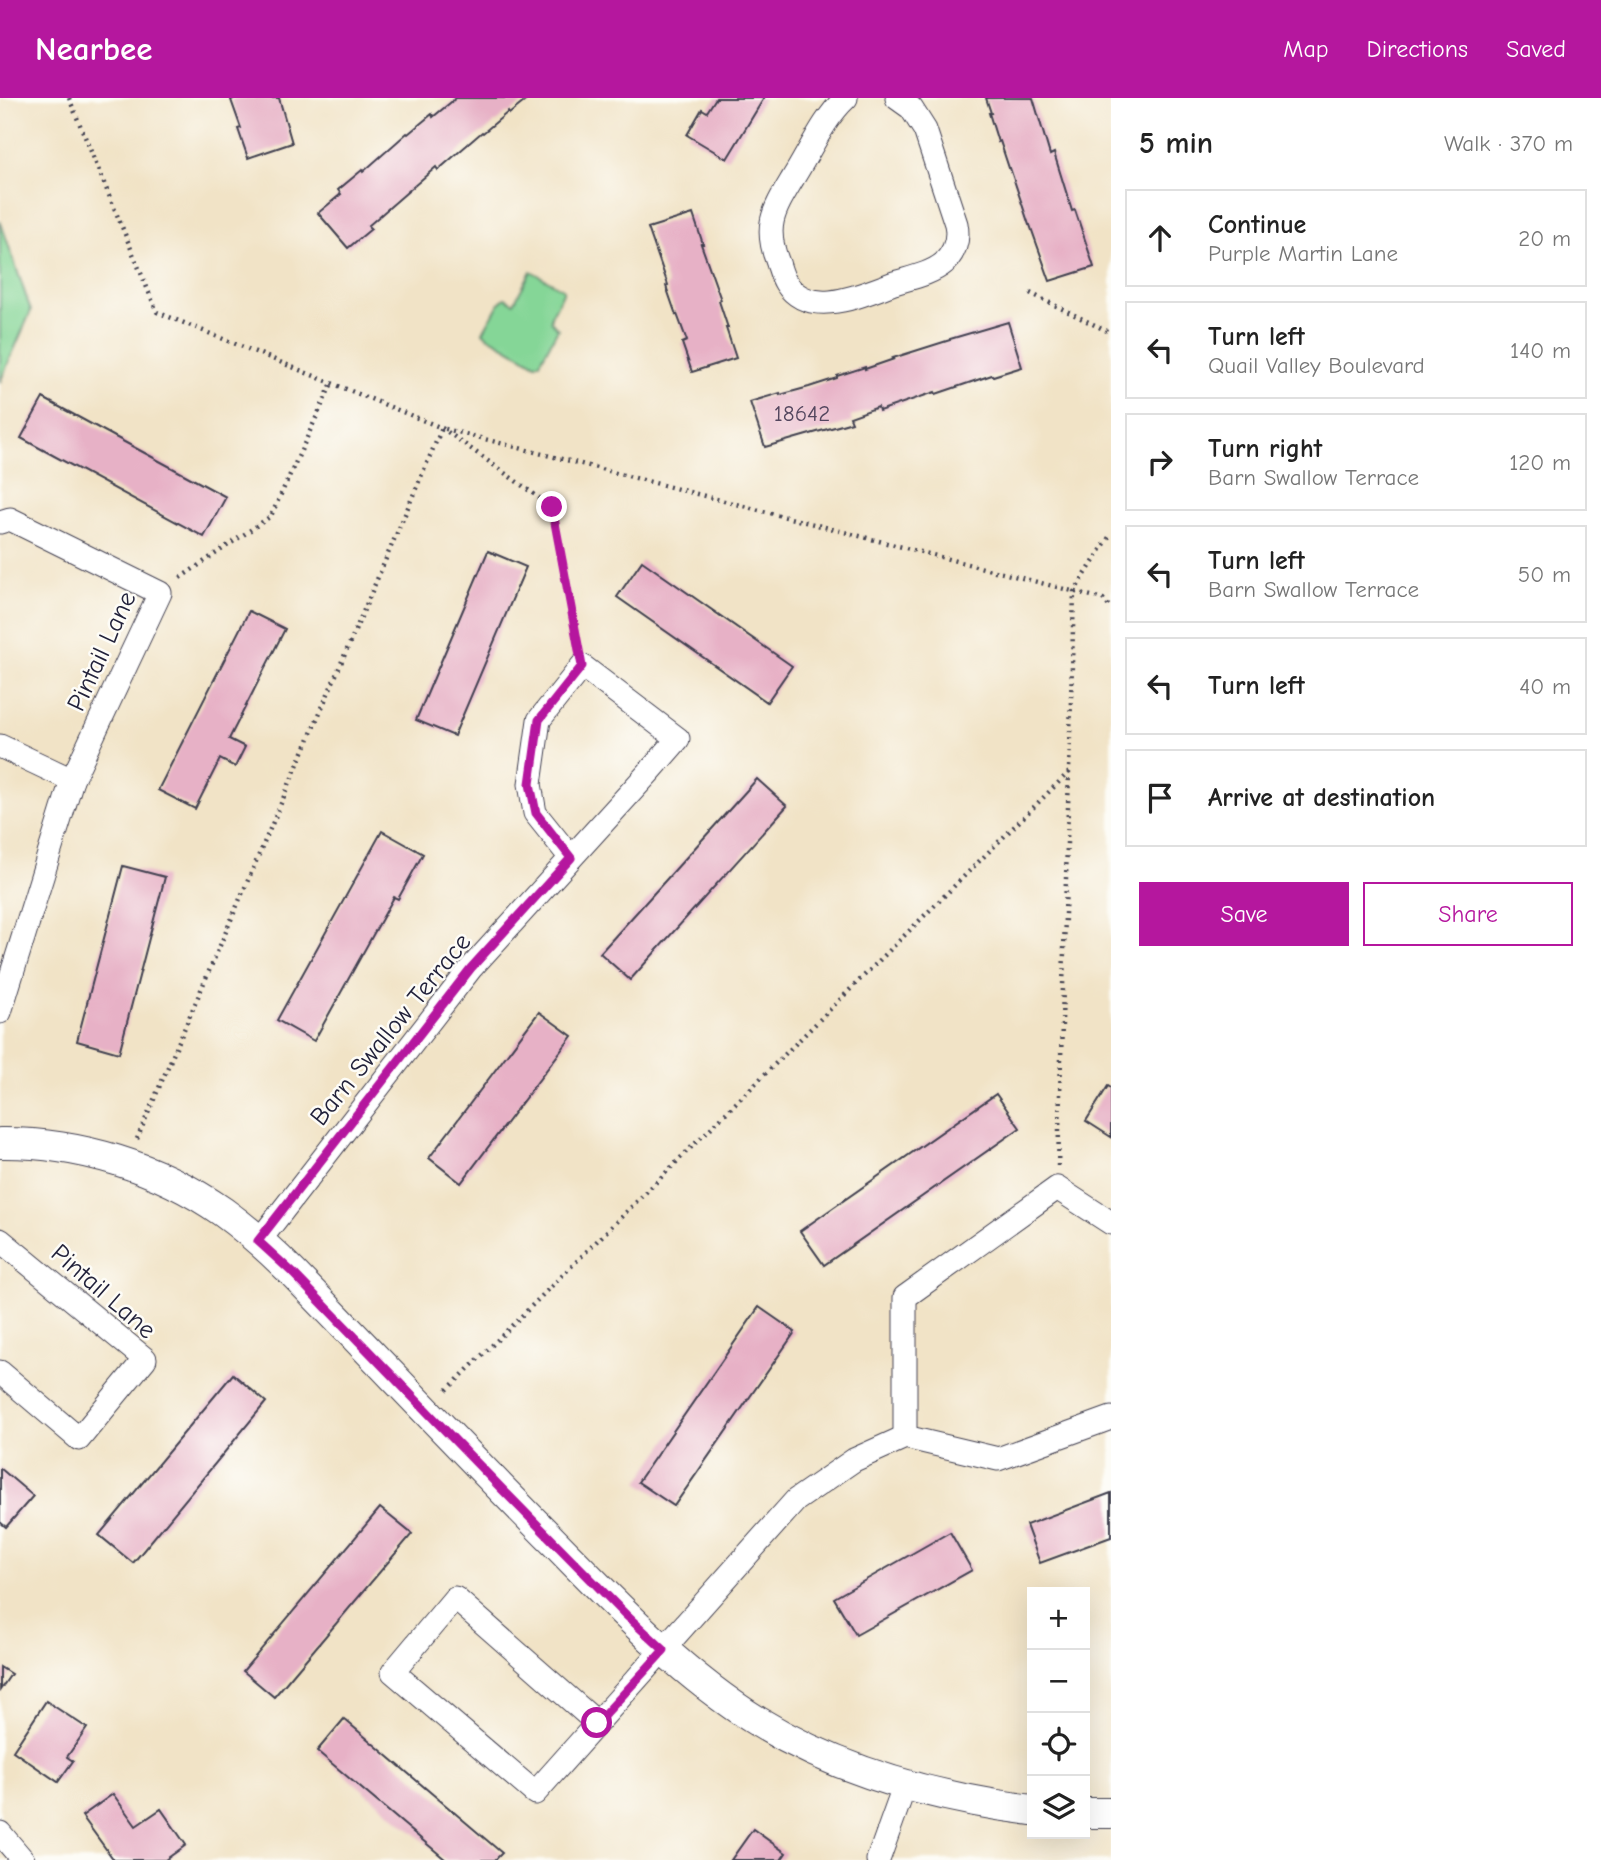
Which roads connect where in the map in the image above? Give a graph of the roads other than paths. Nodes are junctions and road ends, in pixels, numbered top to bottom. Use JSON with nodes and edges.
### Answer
{"nodes":[{"id":1,"x":846,"y":98,"type":"edge"},
{"id":2,"x":897,"y":98,"type":"edge"},
{"id":3,"x":0,"y":522,"type":"edge"},
{"id":4,"x":0,"y":746,"type":"edge"},
{"id":5,"x":72,"y":780,"type":"junction"},
{"id":6,"x":571,"y":858,"type":"junction"},
{"id":7,"x":0,"y":1012,"type":"edge"},
{"id":8,"x":0,"y":1143,"type":"edge"},
{"id":9,"x":1111,"y":1223,"type":"edge"},
{"id":10,"x":0,"y":1240,"type":"edge"},
{"id":11,"x":258,"y":1241,"type":"junction"},
{"id":12,"x":0,"y":1372,"type":"edge"},
{"id":13,"x":1111,"y":1419,"type":"edge"},
{"id":14,"x":905,"y":1437,"type":"junction"},
{"id":15,"x":664,"y":1650,"type":"junction"},
{"id":16,"x":597,"y":1723,"type":"junction"},
{"id":17,"x":905,"y":1785,"type":"junction"},
{"id":18,"x":1027,"y":1809,"type":"edge"},
{"id":19,"x":1090,"y":1813,"type":"edge"},
{"id":20,"x":1111,"y":1813,"type":"edge"},
{"id":21,"x":0,"y":1833,"type":"edge"},
{"id":22,"x":23,"y":1860,"type":"edge"},
{"id":23,"x":878,"y":1860,"type":"edge"}],
"edges":[{"from":1,"to":2,"type":"street"},
{"from":3,"to":5,"type":"street","name":"Pintail Lane"},
{"from":4,"to":5,"type":"street"},
{"from":5,"to":7,"type":"street","name":"Pintail Lane"},
{"from":6,"to":6,"type":"street","name":"Barn Swallow Terrace"},
{"from":6,"to":11,"type":"street","name":"Barn Swallow Terrace"},
{"from":8,"to":11,"type":"street"},
{"from":9,"to":14,"type":"street"},
{"from":10,"to":12,"type":"street","name":"Pintail Lane"},
{"from":11,"to":15,"type":"street"},
{"from":13,"to":14,"type":"street"},
{"from":14,"to":15,"type":"street"},
{"from":15,"to":16,"type":"street"},
{"from":15,"to":17,"type":"street"},
{"from":16,"to":16,"type":"street"},
{"from":17,"to":18,"type":"street"},
{"from":17,"to":23,"type":"street"},
{"from":19,"to":20,"type":"street"},
{"from":21,"to":22,"type":"street"}]}
